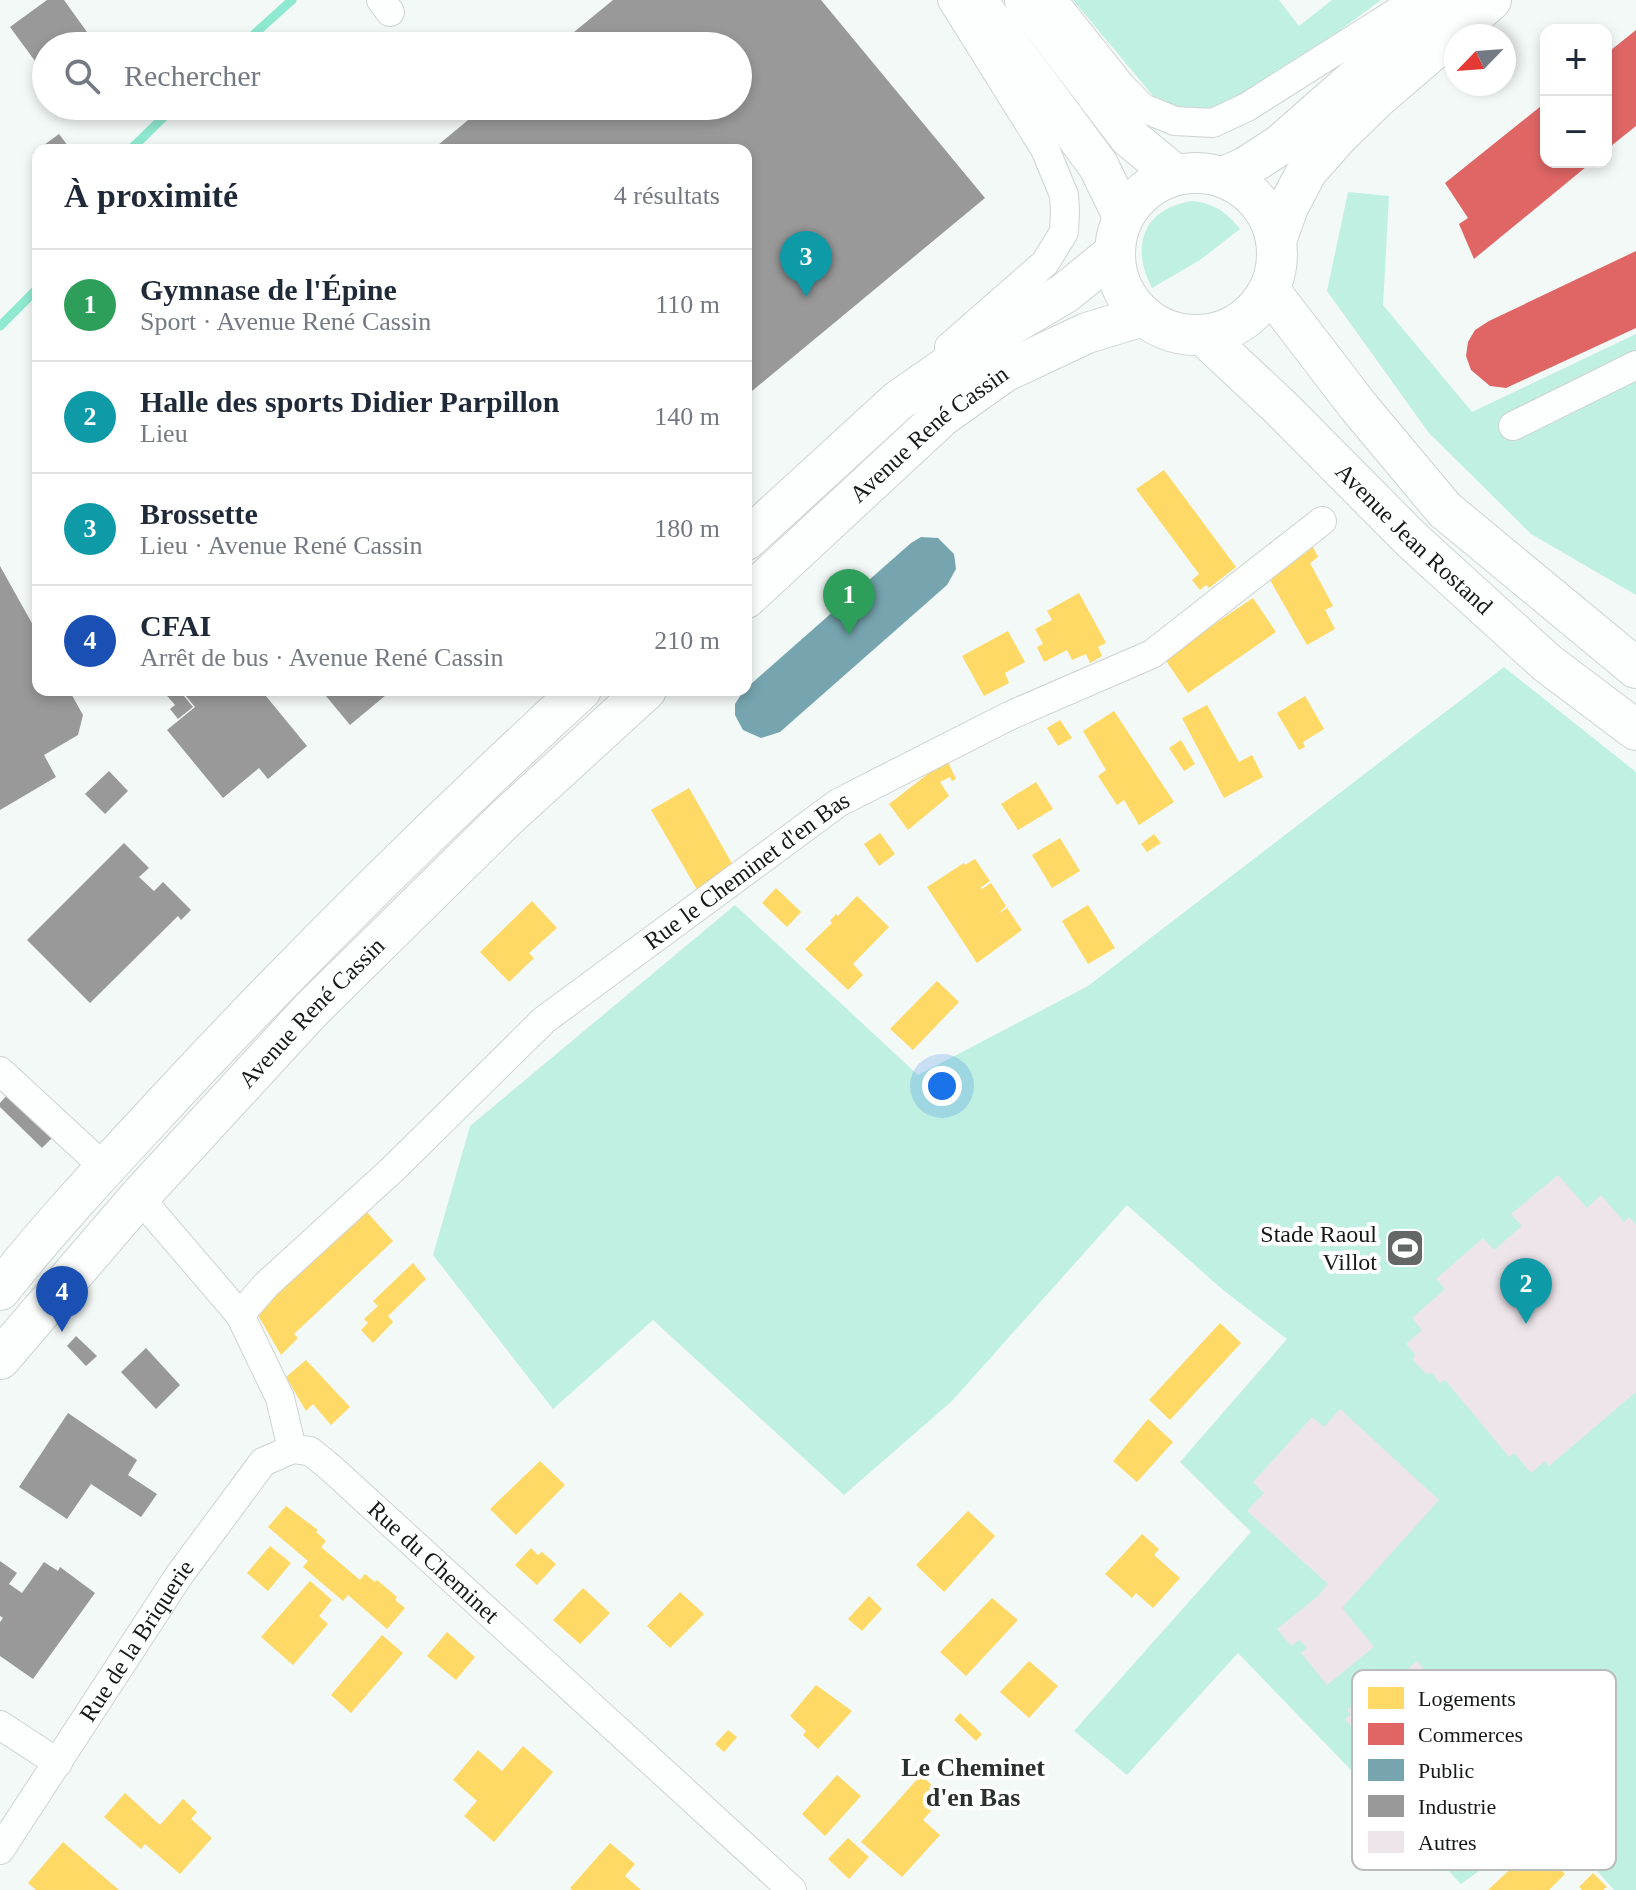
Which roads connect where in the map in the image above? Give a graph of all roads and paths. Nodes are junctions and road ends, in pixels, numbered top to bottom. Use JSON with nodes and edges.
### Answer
{"nodes":[{"id":1,"x":952,"y":0,"type":"edge"},
{"id":2,"x":976,"y":0,"type":"edge"},
{"id":3,"x":1025,"y":0,"type":"edge"},
{"id":4,"x":1053,"y":0,"type":"edge"},
{"id":5,"x":1416,"y":0,"type":"edge"},
{"id":6,"x":1445,"y":0,"type":"edge"},
{"id":7,"x":1491,"y":0,"type":"edge"},
{"id":8,"x":1174,"y":174,"type":"junction"},
{"id":9,"x":1224,"y":177,"type":"junction"},
{"id":10,"x":1118,"y":234,"type":"junction"},
{"id":11,"x":1277,"y":238,"type":"junction"},
{"id":12,"x":1270,"y":291,"type":"junction"},
{"id":13,"x":1143,"y":316,"type":"junction"},
{"id":14,"x":1204,"y":336,"type":"junction"},
{"id":15,"x":1636,"y":365,"type":"edge"},
{"id":16,"x":899,"y":400,"type":"junction"},
{"id":17,"x":1513,"y":426,"type":"dead end"},
{"id":18,"x":1322,"y":521,"type":"dead end"},
{"id":19,"x":752,"y":535,"type":"edge"},
{"id":20,"x":752,"y":592,"type":"edge"},
{"id":21,"x":1636,"y":668,"type":"edge"},
{"id":22,"x":574,"y":696,"type":"edge"},
{"id":23,"x":639,"y":696,"type":"edge"},
{"id":24,"x":1636,"y":730,"type":"edge"},
{"id":25,"x":0,"y":1071,"type":"edge"},
{"id":26,"x":105,"y":1168,"type":"junction"},
{"id":27,"x":139,"y":1197,"type":"junction"},
{"id":28,"x":0,"y":1290,"type":"edge"},
{"id":29,"x":240,"y":1315,"type":"junction"},
{"id":30,"x":0,"y":1359,"type":"edge"},
{"id":31,"x":292,"y":1449,"type":"junction"},
{"id":32,"x":0,"y":1725,"type":"edge"},
{"id":33,"x":58,"y":1763,"type":"junction"},
{"id":34,"x":0,"y":1850,"type":"edge"},
{"id":35,"x":792,"y":1890,"type":"edge"}],
"edges":[{"from":1,"to":16,"type":"street","name":"Avenue René Cassin"},
{"from":2,"to":10,"type":"main road"},
{"from":3,"to":8,"type":"main road"},
{"from":4,"to":5,"type":"street"},
{"from":6,"to":9,"type":"main road"},
{"from":7,"to":11,"type":"main road"},
{"from":8,"to":9,"type":"main road"},
{"from":8,"to":10,"type":"main road"},
{"from":9,"to":11,"type":"main road"},
{"from":10,"to":13,"type":"main road"},
{"from":10,"to":16,"type":"main road","name":"Avenue René Cassin"},
{"from":11,"to":12,"type":"main road"},
{"from":12,"to":14,"type":"main road"},
{"from":12,"to":21,"type":"main road","name":"Avenue Jean Rostand"},
{"from":13,"to":14,"type":"main road"},
{"from":13,"to":20,"type":"main road","name":"Avenue René Cassin"},
{"from":14,"to":24,"type":"main road","name":"Avenue Jean Rostand"},
{"from":15,"to":17,"type":"street"},
{"from":16,"to":19,"type":"main road","name":"Avenue René Cassin"},
{"from":18,"to":29,"type":"street","name":"Rue le Cheminet d'en Bas"},
{"from":22,"to":26,"type":"main road","name":"Avenue René Cassin"},
{"from":23,"to":27,"type":"main road","name":"Avenue René Cassin"},
{"from":25,"to":26,"type":"street"},
{"from":26,"to":28,"type":"main road","name":"Avenue René Cassin"},
{"from":27,"to":29,"type":"street"},
{"from":27,"to":30,"type":"main road","name":"Avenue René Cassin"},
{"from":29,"to":31,"type":"street"},
{"from":31,"to":33,"type":"street","name":"Rue de la Briquerie"},
{"from":31,"to":35,"type":"street","name":"Rue du Cheminet"},
{"from":32,"to":33,"type":"street"},
{"from":33,"to":34,"type":"street","name":"Rue de la Briquerie"}]}
